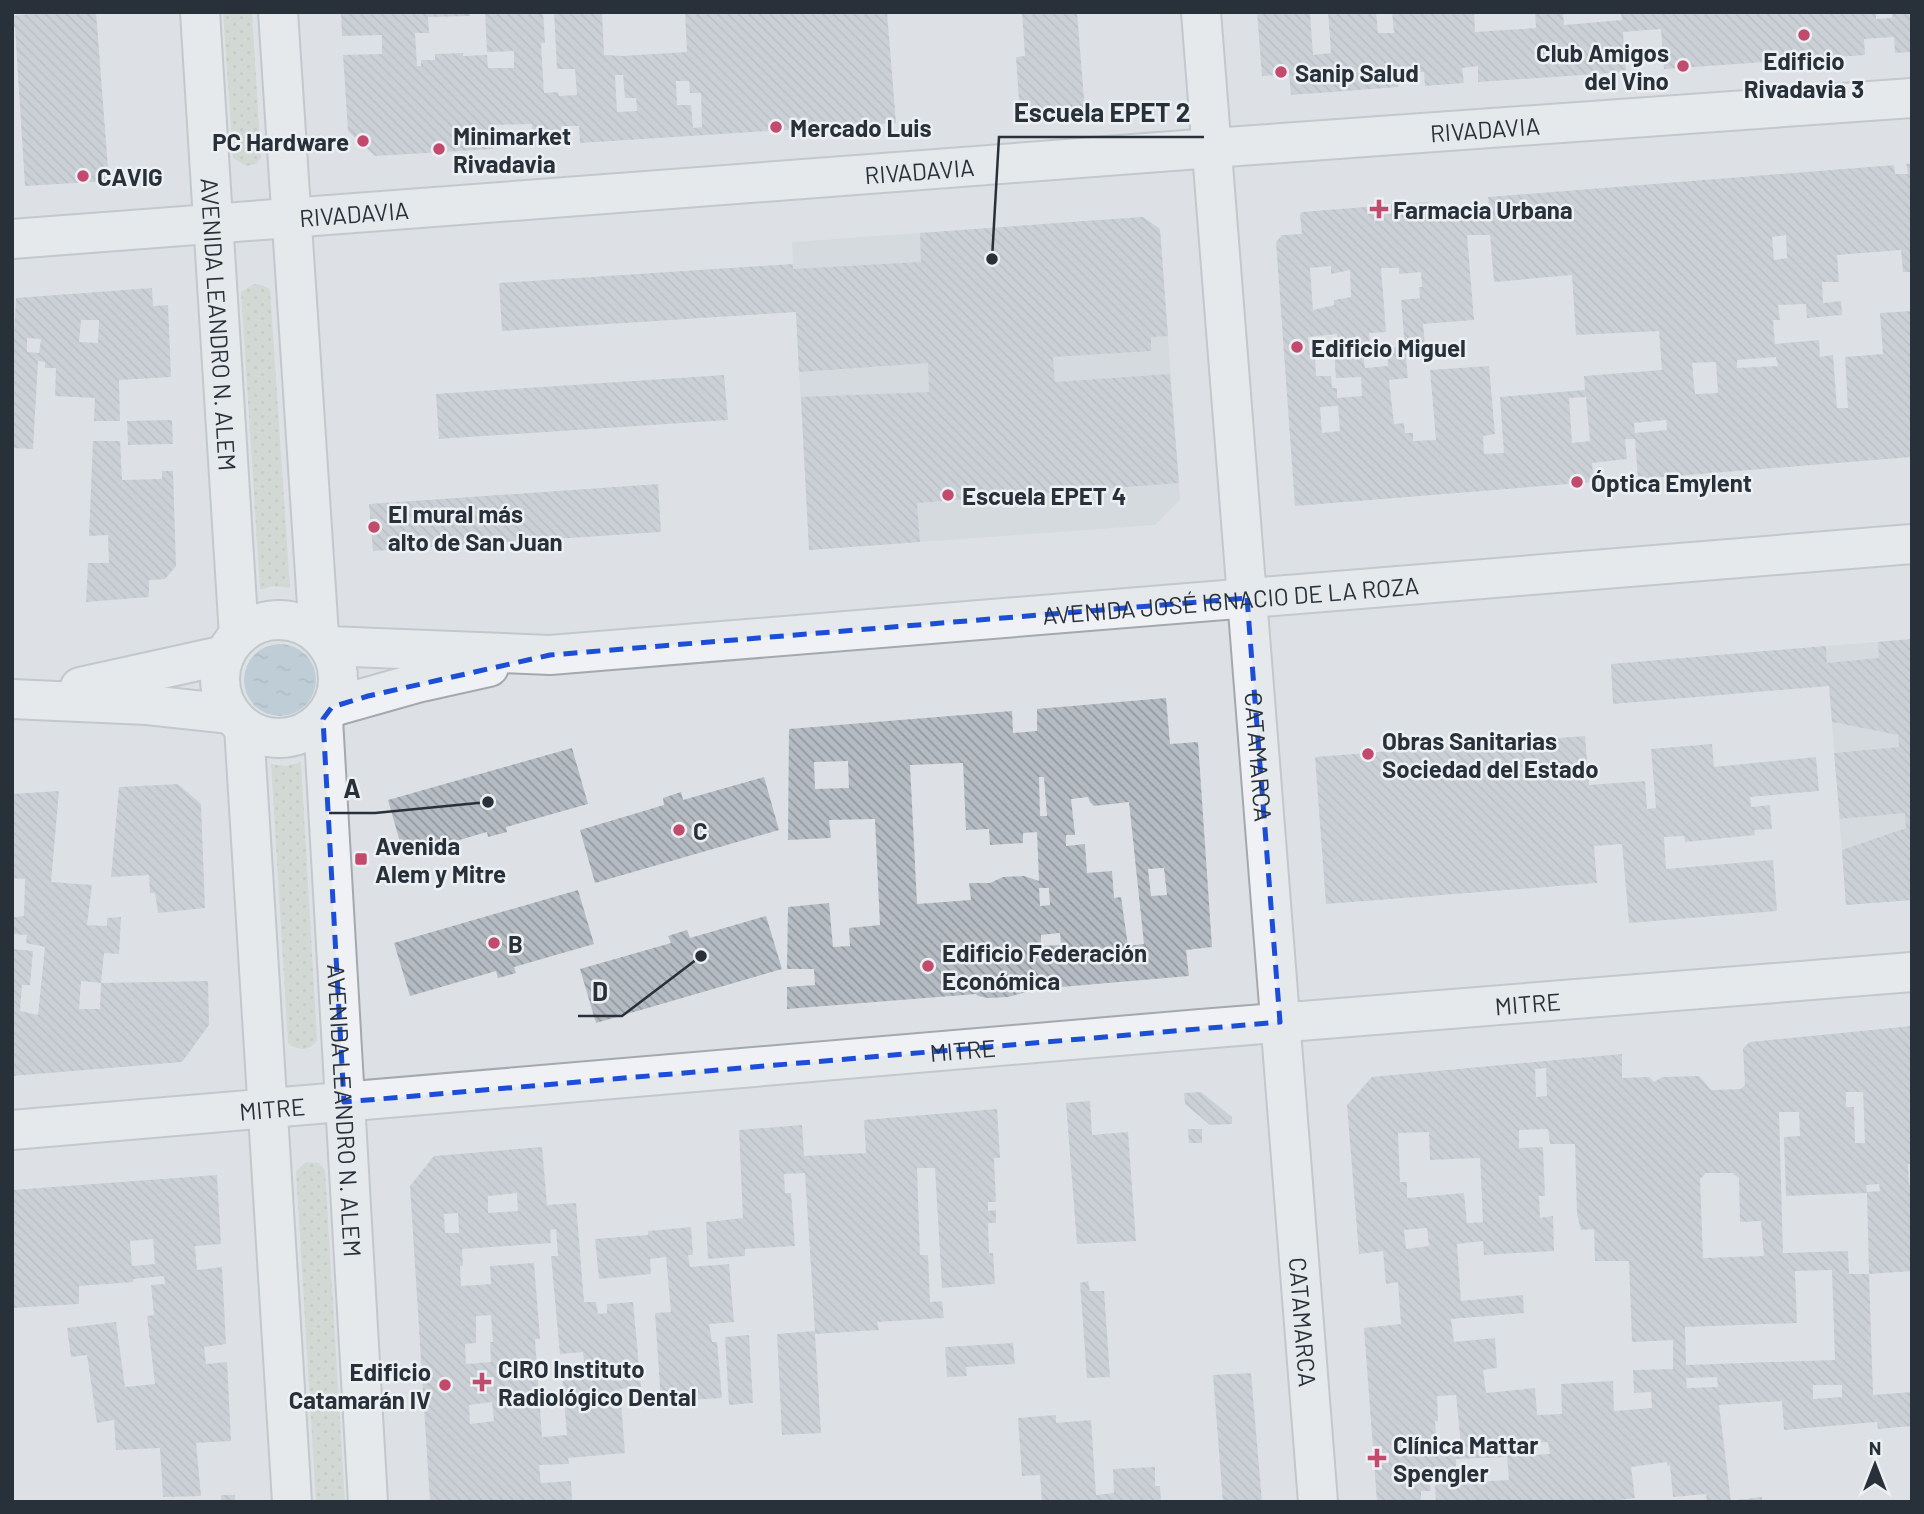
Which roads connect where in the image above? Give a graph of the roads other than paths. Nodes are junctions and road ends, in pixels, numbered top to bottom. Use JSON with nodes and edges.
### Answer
{"nodes":[{"id":1,"x":200,"y":12,"type":"edge"},
{"id":2,"x":278,"y":12,"type":"edge"},
{"id":3,"x":1201,"y":12,"type":"edge"},
{"id":4,"x":1912,"y":98,"type":"edge"},
{"id":5,"x":1212,"y":148,"type":"junction"},
{"id":6,"x":292,"y":218,"type":"junction"},
{"id":7,"x":213,"y":224,"type":"junction"},
{"id":8,"x":12,"y":239,"type":"edge"},
{"id":9,"x":1912,"y":544,"type":"edge"},
{"id":10,"x":1247,"y":598,"type":"junction"},
{"id":11,"x":323,"y":640,"type":"junction"},
{"id":12,"x":232,"y":646,"type":"junction"},
{"id":13,"x":550,"y":655,"type":"junction"},
{"id":14,"x":12,"y":699,"type":"edge"},
{"id":15,"x":327,"y":713,"type":"junction"},
{"id":16,"x":237,"y":720,"type":"junction"},
{"id":17,"x":1912,"y":972,"type":"edge"},
{"id":18,"x":1280,"y":1022,"type":"junction"},
{"id":19,"x":344,"y":1102,"type":"junction"},
{"id":20,"x":268,"y":1108,"type":"junction"},
{"id":21,"x":12,"y":1130,"type":"edge"},
{"id":22,"x":292,"y":1502,"type":"edge"},
{"id":23,"x":368,"y":1502,"type":"edge"},
{"id":24,"x":1318,"y":1502,"type":"edge"}],
"edges":[{"from":1,"to":7,"type":"street","name":"AVENIDA LEANDRO N. ALEM"},
{"from":2,"to":6,"type":"street"},
{"from":3,"to":5,"type":"street","name":"CATAMARCA"},
{"from":4,"to":5,"type":"street","name":"RIVADAVIA"},
{"from":5,"to":6,"type":"street","name":"RIVADAVIA"},
{"from":5,"to":10,"type":"street","name":"CATAMARCA"},
{"from":6,"to":7,"type":"street","name":"RIVADAVIA"},
{"from":6,"to":11,"type":"street"},
{"from":7,"to":8,"type":"street","name":"RIVADAVIA"},
{"from":7,"to":12,"type":"street","name":"AVENIDA LEANDRO N. ALEM"},
{"from":9,"to":10,"type":"street","name":"AVENIDA JOSÉ IGNACIO DE LA ROZA"},
{"from":10,"to":13,"type":"street","name":"AVENIDA JOSÉ IGNACIO DE LA ROZA"},
{"from":10,"to":18,"type":"street","name":"CATAMARCA"},
{"from":11,"to":12,"type":"street"},
{"from":11,"to":13,"type":"street","name":"AVENIDA JOSÉ IGNACIO DE LA ROZA"},
{"from":11,"to":15,"type":"street"},
{"from":12,"to":14,"type":"street"},
{"from":12,"to":16,"type":"street"},
{"from":13,"to":15,"type":"street","name":"AVENIDA JOSÉ IGNACIO DE LA ROZA"},
{"from":14,"to":16,"type":"street"},
{"from":15,"to":16,"type":"street"},
{"from":15,"to":19,"type":"street","name":"AVENIDA LEANDRO N. ALEM"},
{"from":16,"to":20,"type":"street"},
{"from":17,"to":18,"type":"street","name":"MITRE"},
{"from":18,"to":19,"type":"street","name":"MITRE"},
{"from":18,"to":24,"type":"street","name":"CATAMARCA"},
{"from":19,"to":20,"type":"street","name":"MITRE"},
{"from":19,"to":23,"type":"street","name":"AVENIDA LEANDRO N. ALEM"},
{"from":20,"to":21,"type":"street","name":"MITRE"},
{"from":20,"to":22,"type":"street"}]}
